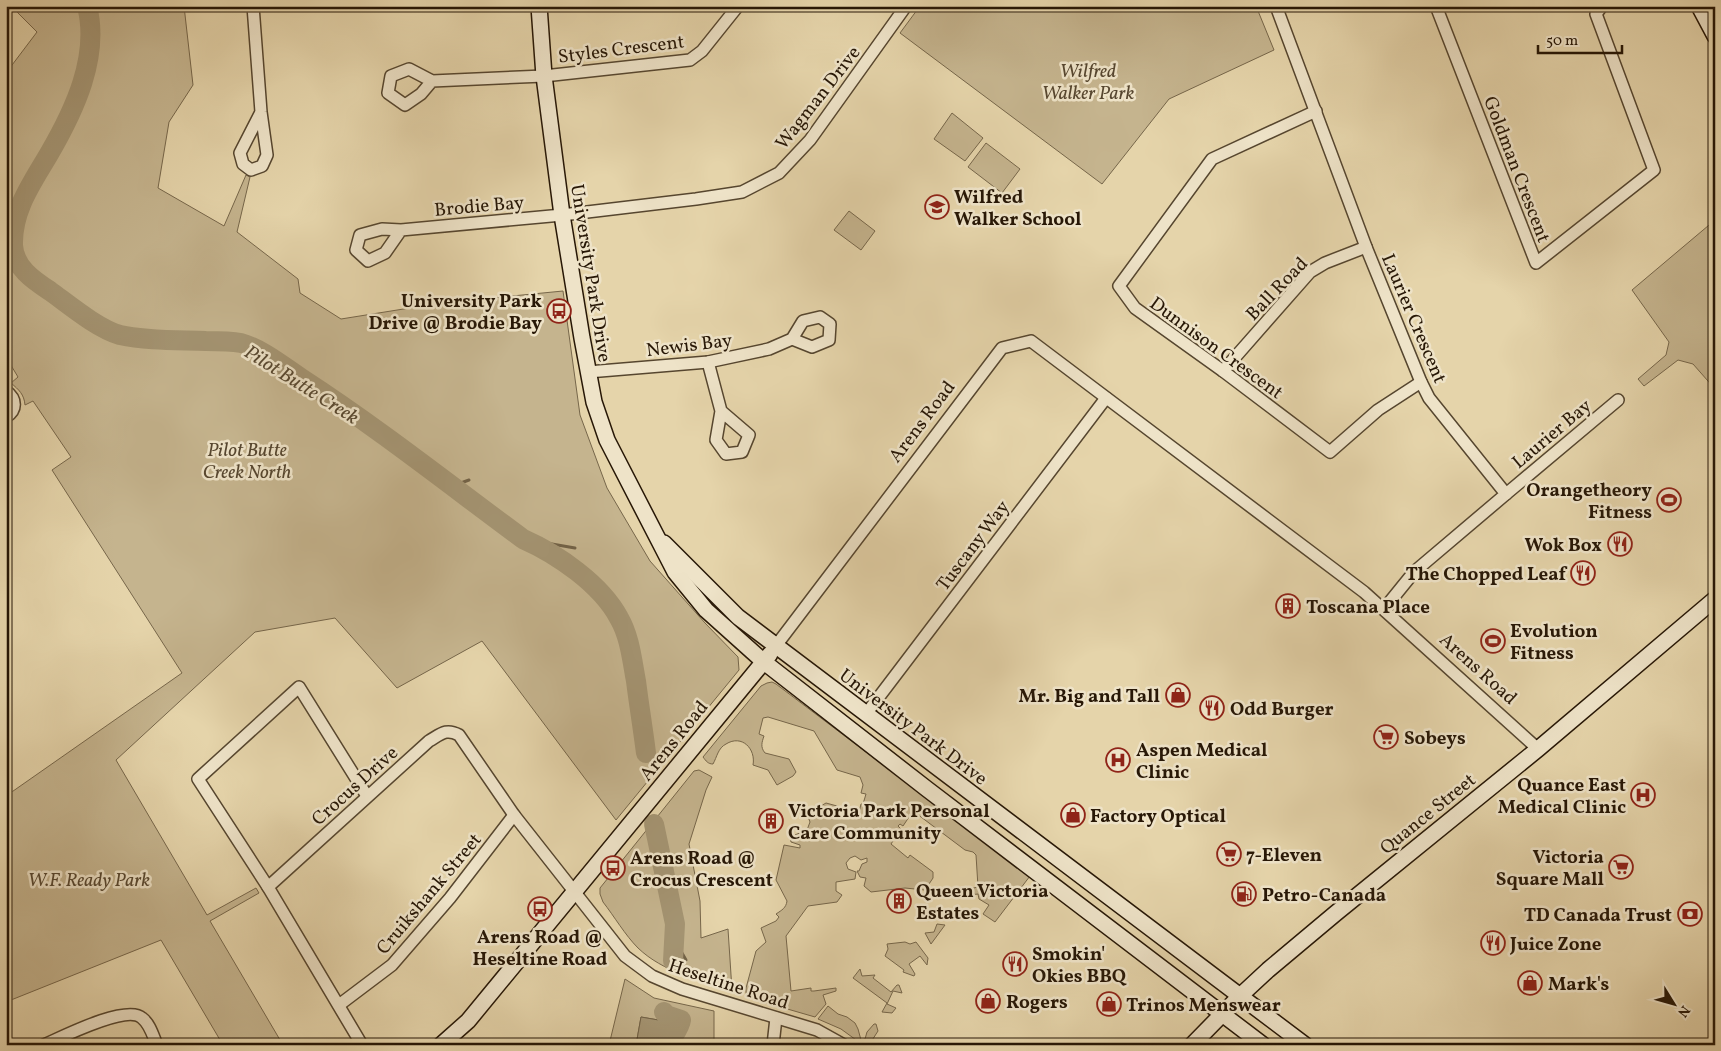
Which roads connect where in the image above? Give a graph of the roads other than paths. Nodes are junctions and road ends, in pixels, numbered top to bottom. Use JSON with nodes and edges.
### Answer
{"nodes":[{"id":1,"x":254,"y":6,"type":"edge"},
{"id":2,"x":539,"y":6,"type":"edge"},
{"id":3,"x":738,"y":6,"type":"edge"},
{"id":4,"x":906,"y":6,"type":"edge"},
{"id":5,"x":1276,"y":6,"type":"edge"},
{"id":6,"x":1436,"y":6,"type":"edge"},
{"id":7,"x":1602,"y":6,"type":"edge"},
{"id":8,"x":1700,"y":6,"type":"edge"},
{"id":9,"x":1715,"y":36,"type":"edge"},
{"id":10,"x":544,"y":76,"type":"junction"},
{"id":11,"x":432,"y":81,"type":"dead end"},
{"id":12,"x":1316,"y":111,"type":"junction"},
{"id":13,"x":261,"y":112,"type":"dead end"},
{"id":14,"x":562,"y":215,"type":"junction"},
{"id":15,"x":401,"y":230,"type":"dead end"},
{"id":16,"x":1366,"y":247,"type":"junction"},
{"id":17,"x":792,"y":339,"type":"dead end"},
{"id":18,"x":708,"y":362,"type":"junction"},
{"id":19,"x":1223,"y":371,"type":"junction"},
{"id":20,"x":588,"y":372,"type":"junction"},
{"id":21,"x":1421,"y":382,"type":"junction"},
{"id":22,"x":6,"y":391,"type":"edge"},
{"id":23,"x":1106,"y":398,"type":"junction"},
{"id":24,"x":1618,"y":400,"type":"dead end"},
{"id":25,"x":721,"y":411,"type":"dead end"},
{"id":26,"x":6,"y":418,"type":"edge"},
{"id":27,"x":1506,"y":494,"type":"junction"},
{"id":28,"x":654,"y":533,"type":"junction"},
{"id":29,"x":1715,"y":599,"type":"edge"},
{"id":30,"x":1384,"y":610,"type":"junction"},
{"id":31,"x":776,"y":647,"type":"junction"},
{"id":32,"x":764,"y":662,"type":"junction"},
{"id":33,"x":866,"y":714,"type":"junction"},
{"id":34,"x":1538,"y":749,"type":"junction"},
{"id":35,"x":367,"y":796,"type":"junction"},
{"id":36,"x":514,"y":815,"type":"junction"},
{"id":37,"x":268,"y":887,"type":"junction"},
{"id":38,"x":575,"y":893,"type":"junction"},
{"id":39,"x":1125,"y":908,"type":"junction"},
{"id":40,"x":1097,"y":918,"type":"junction"},
{"id":41,"x":1240,"y":996,"type":"junction"},
{"id":42,"x":338,"y":1005,"type":"junction"},
{"id":43,"x":1223,"y":1014,"type":"junction"},
{"id":44,"x":776,"y":1018,"type":"junction"},
{"id":45,"x":44,"y":1045,"type":"edge"},
{"id":46,"x":157,"y":1045,"type":"edge"},
{"id":47,"x":362,"y":1045,"type":"edge"},
{"id":48,"x":441,"y":1045,"type":"edge"},
{"id":49,"x":773,"y":1045,"type":"edge"},
{"id":50,"x":844,"y":1045,"type":"edge"},
{"id":51,"x":1192,"y":1045,"type":"edge"},
{"id":52,"x":1263,"y":1045,"type":"edge"},
{"id":53,"x":1305,"y":1045,"type":"edge"}],
"edges":[{"from":1,"to":13,"type":"street"},
{"from":2,"to":10,"type":"street","name":"University Park Drive"},
{"from":3,"to":10,"type":"street","name":"Styles Crescent"},
{"from":4,"to":14,"type":"street","name":"Wagman Drive"},
{"from":5,"to":12,"type":"street","name":"Laurier Crescent"},
{"from":6,"to":7,"type":"street","name":"Goldman Crescent"},
{"from":8,"to":9,"type":"street"},
{"from":10,"to":11,"type":"street","name":"Styles Crescent"},
{"from":10,"to":14,"type":"street","name":"University Park Drive"},
{"from":12,"to":16,"type":"street","name":"Laurier Crescent"},
{"from":12,"to":19,"type":"street","name":"Dunnison Crescent"},
{"from":14,"to":15,"type":"street","name":"Brodie Bay"},
{"from":14,"to":20,"type":"street","name":"University Park Drive"},
{"from":16,"to":19,"type":"street","name":"Ball Road"},
{"from":16,"to":21,"type":"street","name":"Laurier Crescent"},
{"from":17,"to":18,"type":"street","name":"Newis Bay"},
{"from":18,"to":20,"type":"street","name":"Newis Bay"},
{"from":18,"to":25,"type":"street"},
{"from":19,"to":21,"type":"street","name":"Dunnison Crescent"},
{"from":20,"to":28,"type":"street","name":"University Park Drive"},
{"from":21,"to":27,"type":"street","name":"Laurier Crescent"},
{"from":22,"to":26,"type":"street"},
{"from":23,"to":30,"type":"street","name":"Arens Road"},
{"from":23,"to":31,"type":"street","name":"Arens Road"},
{"from":23,"to":33,"type":"street","name":"Tuscany Way"},
{"from":24,"to":27,"type":"street","name":"Laurier Bay"},
{"from":27,"to":30,"type":"street"},
{"from":28,"to":31,"type":"street","name":"University Park Drive"},
{"from":28,"to":32,"type":"street","name":"University Park Drive"},
{"from":29,"to":34,"type":"street","name":"Quance Street"},
{"from":30,"to":34,"type":"street","name":"Arens Road"},
{"from":31,"to":32,"type":"street","name":"Arens Road"},
{"from":31,"to":33,"type":"street","name":"University Park Drive"},
{"from":32,"to":38,"type":"street","name":"Arens Road"},
{"from":32,"to":40,"type":"street","name":"University Park Drive"},
{"from":33,"to":39,"type":"street","name":"University Park Drive"},
{"from":34,"to":41,"type":"street","name":"Quance Street"},
{"from":35,"to":36,"type":"street","name":"Crocus Drive"},
{"from":35,"to":37,"type":"street","name":"Crocus Drive"},
{"from":35,"to":37,"type":"street"},
{"from":36,"to":38,"type":"street","name":"Crocus Drive"},
{"from":36,"to":42,"type":"street","name":"Cruikshank Street"},
{"from":37,"to":42,"type":"street"},
{"from":38,"to":44,"type":"street","name":"Heseltine Road"},
{"from":38,"to":48,"type":"street","name":"Arens Road"},
{"from":39,"to":40,"type":"street"},
{"from":39,"to":41,"type":"street","name":"University Park Drive"},
{"from":40,"to":43,"type":"street","name":"University Park Drive"},
{"from":41,"to":43,"type":"street","name":"Quance Street"},
{"from":41,"to":53,"type":"street","name":"University Park Drive"},
{"from":42,"to":47,"type":"street"},
{"from":43,"to":51,"type":"street","name":"Quance Street"},
{"from":43,"to":52,"type":"street","name":"University Park Drive"},
{"from":44,"to":49,"type":"street"},
{"from":44,"to":50,"type":"street","name":"Heseltine Road"},
{"from":45,"to":46,"type":"street"}]}
